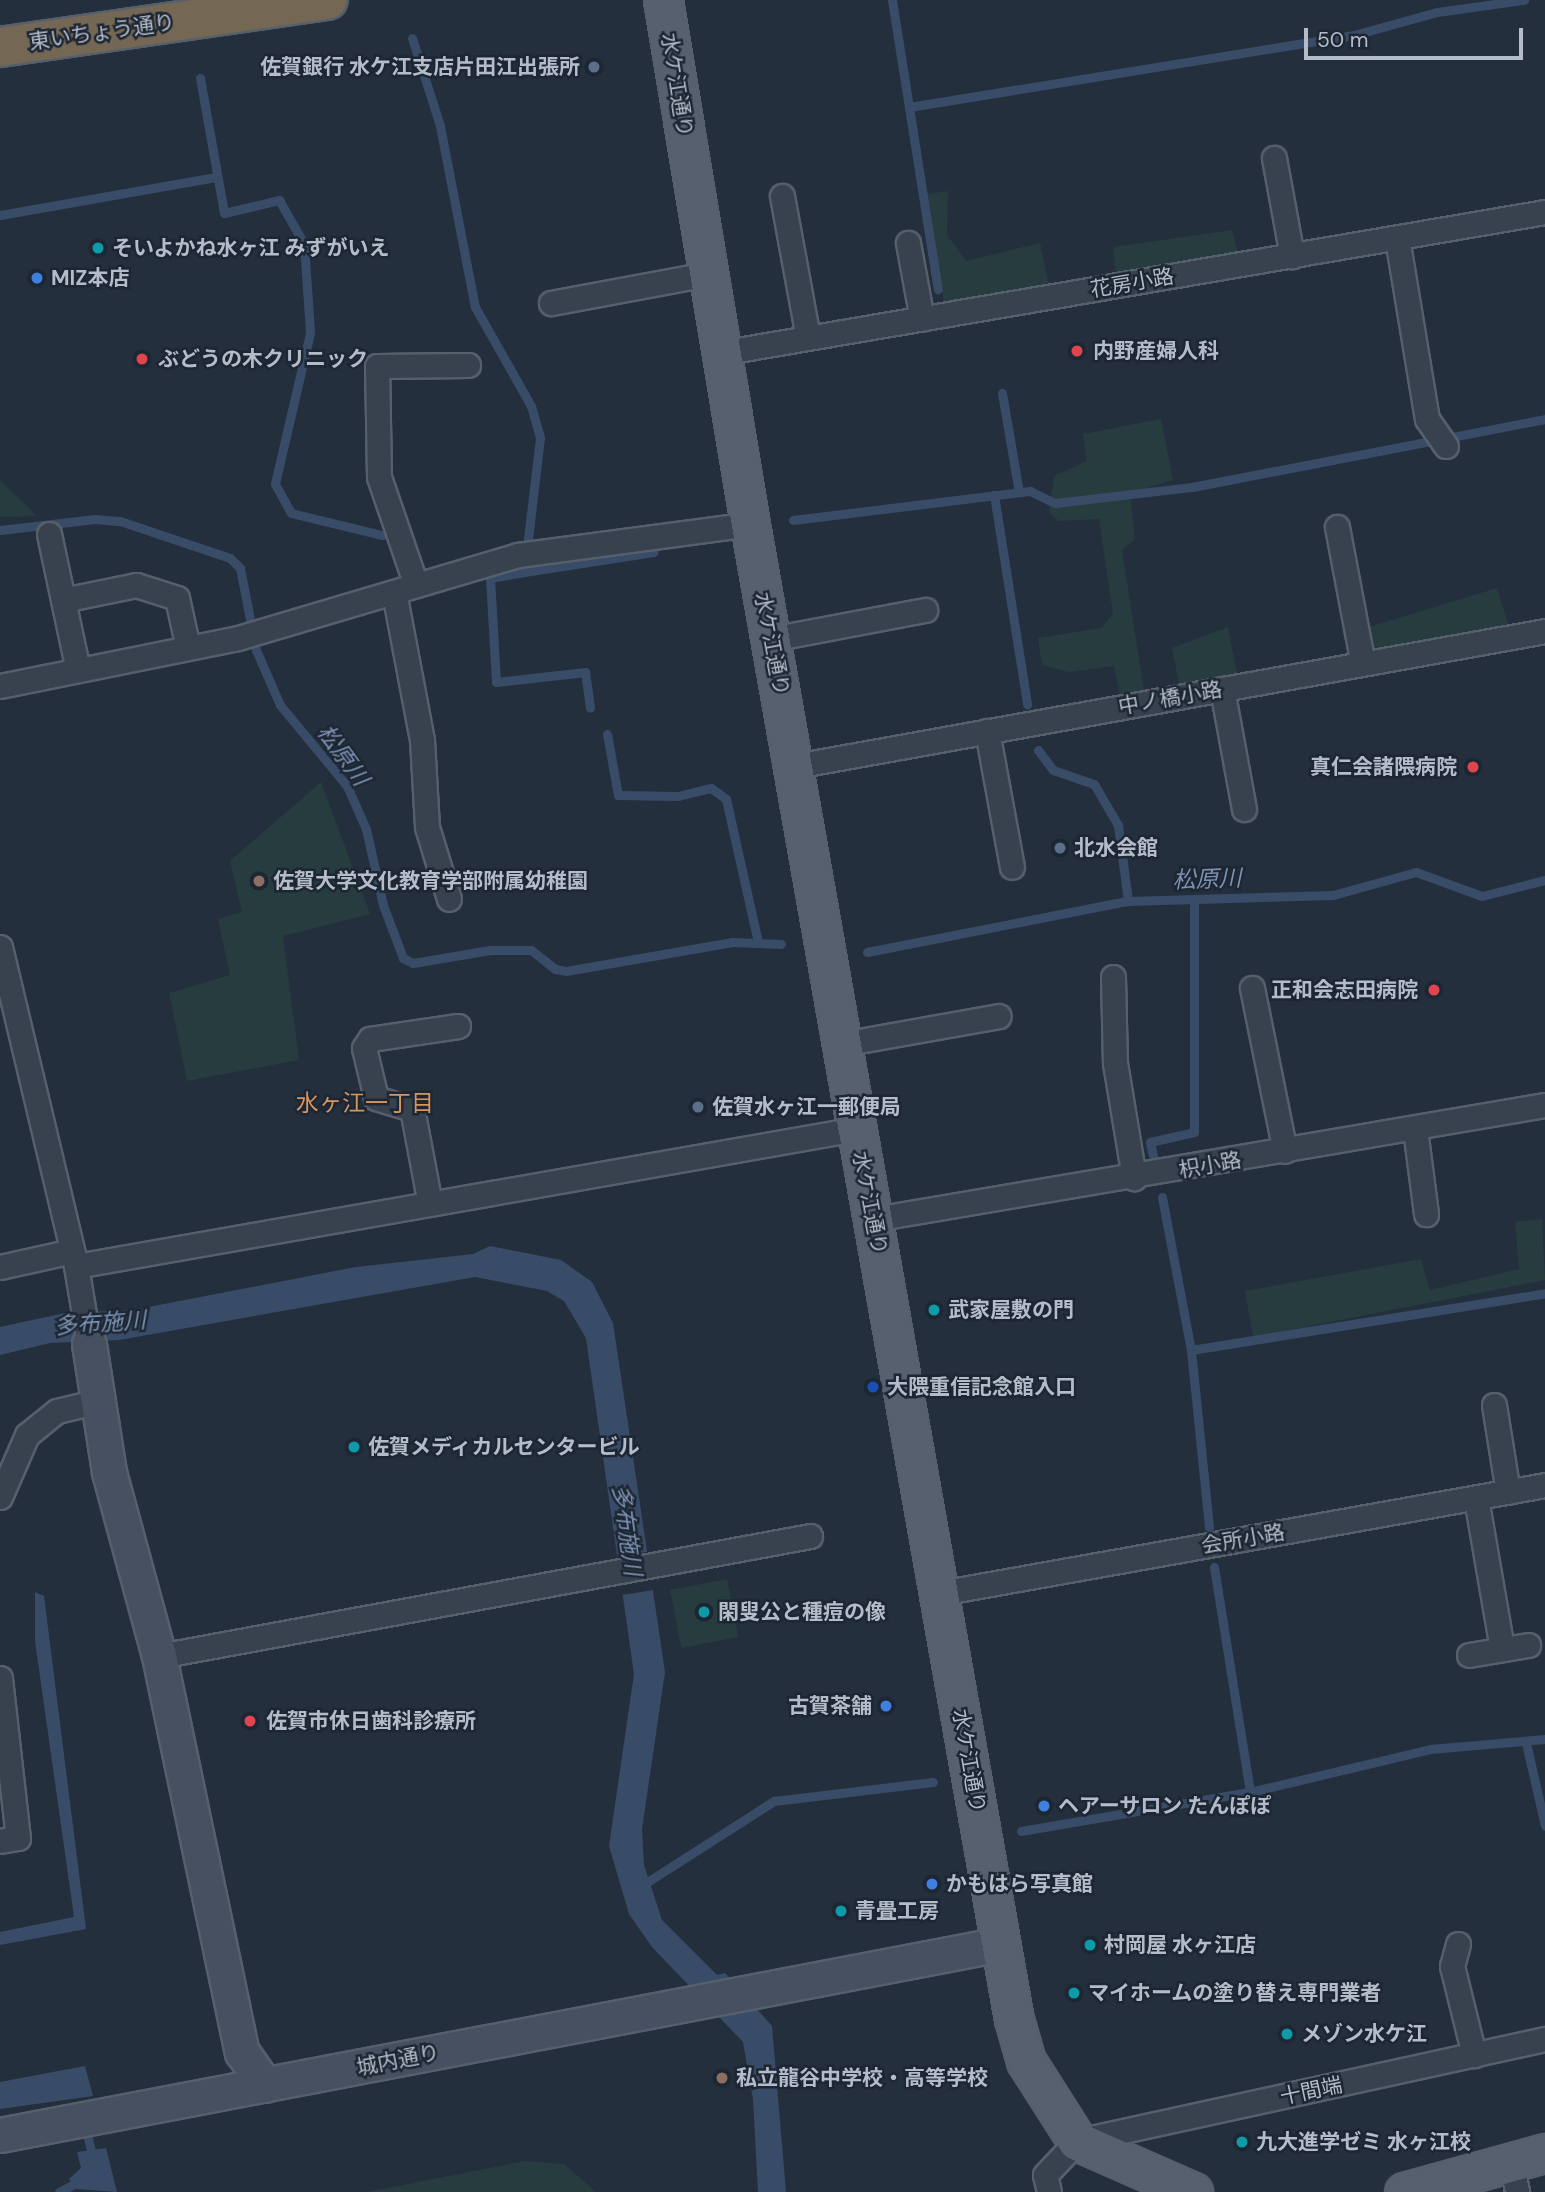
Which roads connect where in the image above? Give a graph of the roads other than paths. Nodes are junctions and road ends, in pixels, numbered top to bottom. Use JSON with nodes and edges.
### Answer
{"nodes":[{"id":1,"x":328,"y":0,"type":"edge"},
{"id":2,"x":663,"y":0,"type":"edge"},
{"id":3,"x":0,"y":47,"type":"edge"},
{"id":4,"x":1274,"y":158,"type":"dead end"},
{"id":5,"x":782,"y":196,"type":"dead end"},
{"id":6,"x":1545,"y":212,"type":"edge"},
{"id":7,"x":1397,"y":238,"type":"junction"},
{"id":8,"x":908,"y":243,"type":"dead end"},
{"id":9,"x":1292,"y":256,"type":"junction"},
{"id":10,"x":707,"y":274,"type":"junction"},
{"id":11,"x":551,"y":303,"type":"dead end"},
{"id":12,"x":922,"y":319,"type":"junction"},
{"id":13,"x":808,"y":338,"type":"junction"},
{"id":14,"x":720,"y":353,"type":"junction"},
{"id":15,"x":468,"y":365,"type":"dead end"},
{"id":16,"x":1443,"y":439,"type":"dead end"},
{"id":17,"x":750,"y":524,"type":"junction"},
{"id":18,"x":1337,"y":527,"type":"dead end"},
{"id":19,"x":49,"y":534,"type":"dead end"},
{"id":20,"x":416,"y":585,"type":"junction"},
{"id":21,"x":394,"y":592,"type":"junction"},
{"id":22,"x":63,"y":600,"type":"junction"},
{"id":23,"x":925,"y":610,"type":"dead end"},
{"id":24,"x":1545,"y":631,"type":"edge"},
{"id":25,"x":771,"y":639,"type":"junction"},
{"id":26,"x":188,"y":648,"type":"junction"},
{"id":27,"x":1363,"y":664,"type":"junction"},
{"id":28,"x":78,"y":670,"type":"junction"},
{"id":29,"x":0,"y":686,"type":"edge"},
{"id":30,"x":1222,"y":689,"type":"junction"},
{"id":31,"x":987,"y":731,"type":"junction"},
{"id":32,"x":795,"y":766,"type":"junction"},
{"id":33,"x":1244,"y":809,"type":"dead end"},
{"id":34,"x":1012,"y":867,"type":"dead end"},
{"id":35,"x":449,"y":899,"type":"dead end"},
{"id":36,"x":0,"y":947,"type":"edge"},
{"id":37,"x":1113,"y":977,"type":"dead end"},
{"id":38,"x":1252,"y":988,"type":"dead end"},
{"id":39,"x":7,"y":1005,"type":"edge"},
{"id":40,"x":999,"y":1016,"type":"dead end"},
{"id":41,"x":458,"y":1026,"type":"dead end"},
{"id":42,"x":842,"y":1044,"type":"junction"},
{"id":43,"x":1545,"y":1105,"type":"edge"},
{"id":44,"x":856,"y":1129,"type":"junction"},
{"id":45,"x":1415,"y":1129,"type":"junction"},
{"id":46,"x":1285,"y":1152,"type":"junction"},
{"id":47,"x":1134,"y":1178,"type":"junction"},
{"id":48,"x":430,"y":1204,"type":"junction"},
{"id":49,"x":1426,"y":1214,"type":"dead end"},
{"id":50,"x":874,"y":1219,"type":"junction"},
{"id":51,"x":74,"y":1258,"type":"junction"},
{"id":52,"x":0,"y":1267,"type":"edge"},
{"id":53,"x":89,"y":1344,"type":"joint"},
{"id":54,"x":97,"y":1401,"type":"junction"},
{"id":55,"x":1494,"y":1405,"type":"dead end"},
{"id":56,"x":3,"y":1484,"type":"edge"},
{"id":57,"x":1545,"y":1485,"type":"edge"},
{"id":58,"x":1508,"y":1492,"type":"junction"},
{"id":59,"x":1476,"y":1498,"type":"junction"},
{"id":60,"x":810,"y":1536,"type":"dead end"},
{"id":61,"x":940,"y":1593,"type":"junction"},
{"id":62,"x":1528,"y":1645,"type":"dead end"},
{"id":63,"x":1502,"y":1649,"type":"junction"},
{"id":64,"x":1469,"y":1655,"type":"dead end"},
{"id":65,"x":159,"y":1656,"type":"junction"},
{"id":66,"x":0,"y":1678,"type":"edge"},
{"id":67,"x":0,"y":1841,"type":"edge"},
{"id":68,"x":1001,"y":1944,"type":"junction"},
{"id":69,"x":1458,"y":1944,"type":"dead end"},
{"id":70,"x":1545,"y":2039,"type":"edge"},
{"id":71,"x":1474,"y":2054,"type":"junction"},
{"id":72,"x":265,"y":2085,"type":"junction"},
{"id":73,"x":0,"y":2135,"type":"edge"},
{"id":74,"x":1077,"y":2141,"type":"junction"},
{"id":75,"x":1524,"y":2169,"type":"edge"},
{"id":76,"x":1049,"y":2192,"type":"edge"},
{"id":77,"x":1193,"y":2192,"type":"edge"},
{"id":78,"x":1404,"y":2192,"type":"edge"}],
"edges":[{"from":1,"to":3,"type":"highway","name":"東いちょう通り"},
{"from":2,"to":10,"type":"main road","name":"水ケ江通り"},
{"from":4,"to":9,"type":"street"},
{"from":5,"to":13,"type":"street"},
{"from":6,"to":7,"type":"street","name":"花房小路"},
{"from":7,"to":9,"type":"street","name":"花房小路"},
{"from":7,"to":16,"type":"street"},
{"from":8,"to":12,"type":"street"},
{"from":9,"to":12,"type":"street","name":"花房小路"},
{"from":10,"to":11,"type":"street"},
{"from":10,"to":14,"type":"main road","name":"水ケ江通り"},
{"from":12,"to":13,"type":"street","name":"花房小路"},
{"from":13,"to":14,"type":"street","name":"花房小路"},
{"from":14,"to":17,"type":"main road","name":"水ケ江通り"},
{"from":15,"to":20,"type":"street"},
{"from":17,"to":20,"type":"street"},
{"from":17,"to":25,"type":"main road","name":"水ケ江通り"},
{"from":18,"to":27,"type":"street"},
{"from":19,"to":22,"type":"street"},
{"from":20,"to":21,"type":"street"},
{"from":21,"to":26,"type":"street"},
{"from":21,"to":35,"type":"street"},
{"from":22,"to":26,"type":"street"},
{"from":22,"to":28,"type":"street"},
{"from":23,"to":25,"type":"street"},
{"from":24,"to":27,"type":"street","name":"中ノ橋小路"},
{"from":25,"to":32,"type":"main road","name":"水ケ江通り"},
{"from":26,"to":28,"type":"street"},
{"from":27,"to":30,"type":"street","name":"中ノ橋小路"},
{"from":28,"to":29,"type":"street"},
{"from":30,"to":31,"type":"street","name":"中ノ橋小路"},
{"from":30,"to":33,"type":"street"},
{"from":31,"to":32,"type":"street","name":"中ノ橋小路"},
{"from":31,"to":34,"type":"street"},
{"from":32,"to":42,"type":"main road","name":"水ケ江通り"},
{"from":36,"to":39,"type":"street"},
{"from":37,"to":47,"type":"street"},
{"from":38,"to":46,"type":"street"},
{"from":39,"to":51,"type":"street"},
{"from":40,"to":42,"type":"street"},
{"from":41,"to":48,"type":"street"},
{"from":42,"to":44,"type":"main road","name":"水ケ江通り"},
{"from":43,"to":45,"type":"street","name":"枳小路"},
{"from":44,"to":48,"type":"street"},
{"from":44,"to":50,"type":"main road","name":"水ケ江通り"},
{"from":45,"to":46,"type":"street","name":"枳小路"},
{"from":45,"to":49,"type":"street"},
{"from":46,"to":47,"type":"street","name":"枳小路"},
{"from":47,"to":50,"type":"street","name":"枳小路"},
{"from":48,"to":51,"type":"street"},
{"from":50,"to":61,"type":"main road","name":"水ケ江通り"},
{"from":51,"to":52,"type":"street"},
{"from":51,"to":53,"type":"street"},
{"from":53,"to":54,"type":"street"},
{"from":54,"to":56,"type":"street"},
{"from":54,"to":65,"type":"street"},
{"from":55,"to":58,"type":"street"},
{"from":57,"to":58,"type":"street","name":"会所小路"},
{"from":58,"to":59,"type":"street","name":"会所小路"},
{"from":59,"to":61,"type":"street","name":"会所小路"},
{"from":59,"to":63,"type":"street"},
{"from":60,"to":65,"type":"street"},
{"from":61,"to":68,"type":"main road","name":"水ケ江通り"},
{"from":62,"to":63,"type":"street"},
{"from":63,"to":64,"type":"street"},
{"from":65,"to":72,"type":"street"},
{"from":66,"to":67,"type":"street"},
{"from":68,"to":72,"type":"street","name":"城内通り"},
{"from":68,"to":74,"type":"main road","name":"水ケ江通り"},
{"from":69,"to":71,"type":"street"},
{"from":70,"to":71,"type":"street","name":"十間端"},
{"from":71,"to":74,"type":"street","name":"十間端"},
{"from":72,"to":73,"type":"street","name":"城内通り"},
{"from":74,"to":76,"type":"street"},
{"from":74,"to":77,"type":"main road"},
{"from":75,"to":78,"type":"main road"}]}
